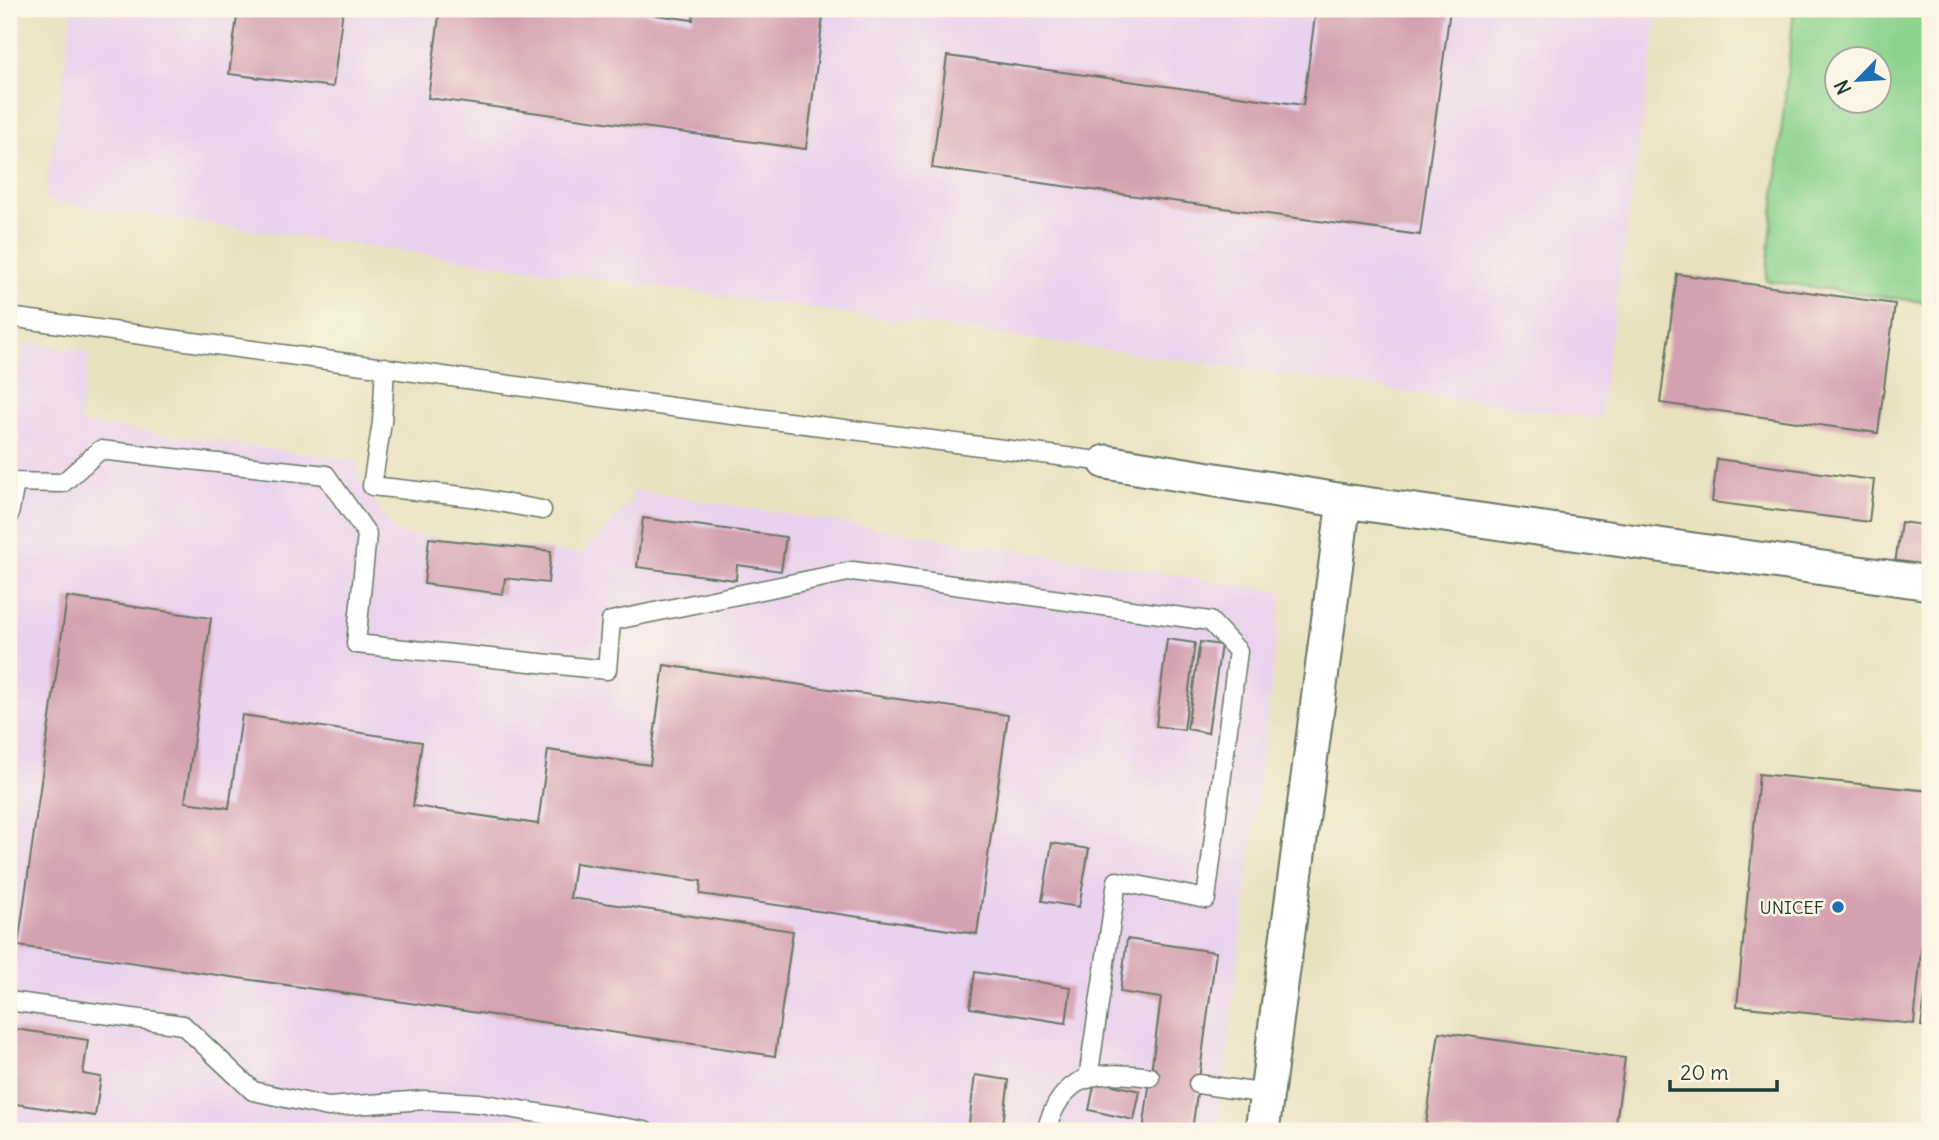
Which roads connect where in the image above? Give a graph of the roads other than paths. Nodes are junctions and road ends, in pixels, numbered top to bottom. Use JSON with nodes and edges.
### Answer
{"nodes":[{"id":1,"x":9,"y":317,"type":"edge"},
{"id":2,"x":385,"y":368,"type":"junction"},
{"id":3,"x":1106,"y":462,"type":"joint"},
{"id":4,"x":12,"y":482,"type":"edge"},
{"id":5,"x":1344,"y":501,"type":"junction"},
{"id":6,"x":542,"y":510,"type":"dead end"},
{"id":7,"x":9,"y":515,"type":"edge"},
{"id":8,"x":1930,"y":583,"type":"edge"},
{"id":9,"x":9,"y":1001,"type":"edge"},
{"id":10,"x":1150,"y":1077,"type":"dead end"},
{"id":11,"x":1088,"y":1079,"type":"junction"},
{"id":12,"x":1198,"y":1084,"type":"dead end"},
{"id":13,"x":1267,"y":1094,"type":"junction"},
{"id":14,"x":645,"y":1131,"type":"edge"},
{"id":15,"x":1046,"y":1131,"type":"edge"},
{"id":16,"x":1262,"y":1131,"type":"edge"}],
"edges":[{"from":1,"to":2,"type":"lane"},
{"from":2,"to":3,"type":"lane"},
{"from":2,"to":6,"type":"lane"},
{"from":3,"to":5,"type":"street"},
{"from":4,"to":7,"type":"lane"},
{"from":4,"to":11,"type":"lane"},
{"from":5,"to":8,"type":"street"},
{"from":5,"to":13,"type":"street"},
{"from":9,"to":14,"type":"lane"},
{"from":10,"to":11,"type":"lane"},
{"from":11,"to":15,"type":"lane"},
{"from":12,"to":13,"type":"lane"},
{"from":13,"to":16,"type":"street"}]}
